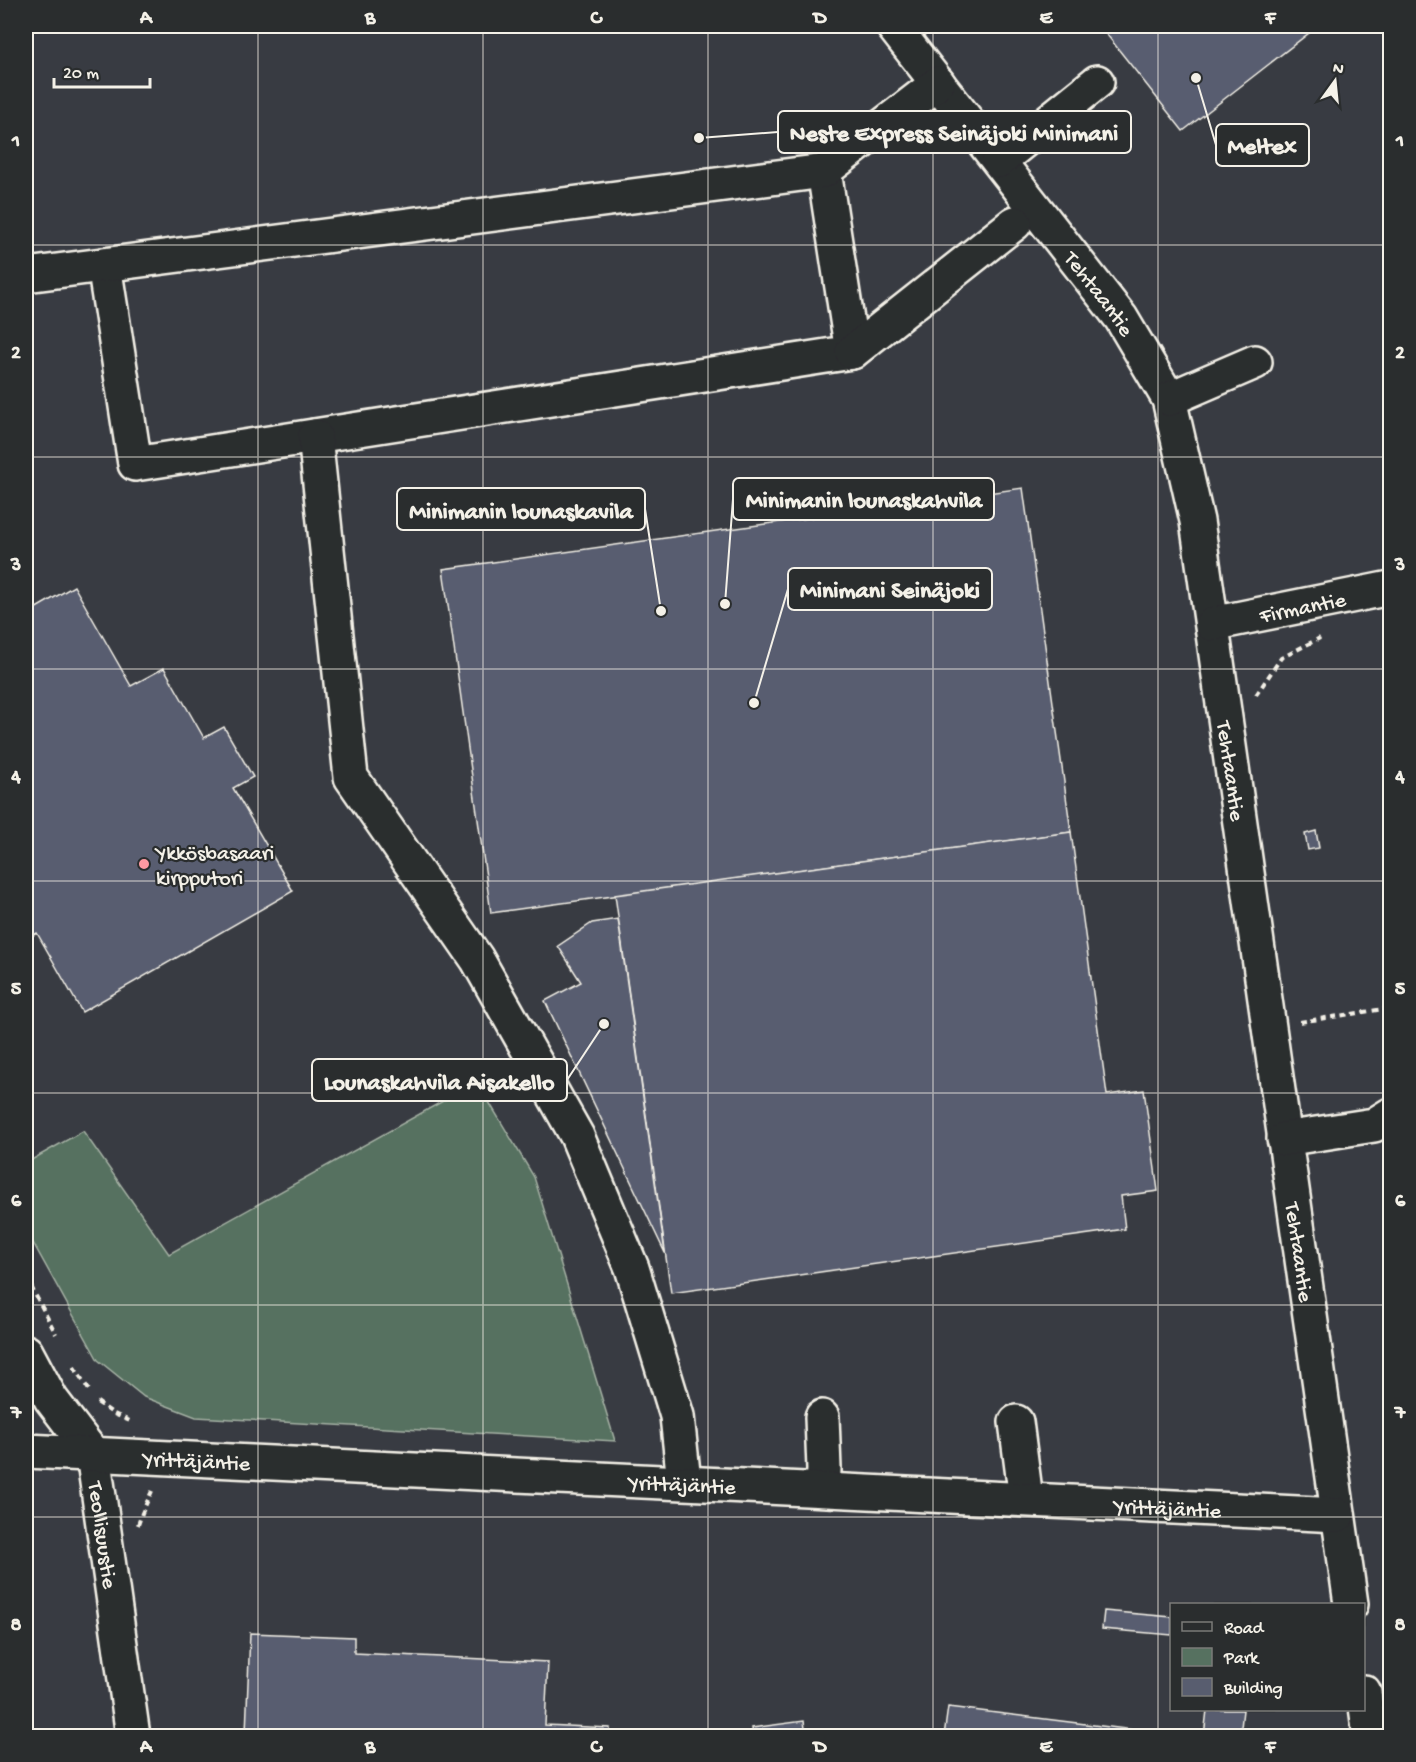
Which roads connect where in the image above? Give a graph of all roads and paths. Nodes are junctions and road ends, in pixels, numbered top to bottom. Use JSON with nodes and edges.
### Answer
{"nodes":[{"id":1,"x":893,"y":26,"type":"edge"},
{"id":2,"x":1097,"y":82,"type":"dead end"},
{"id":3,"x":938,"y":83,"type":"junction"},
{"id":4,"x":999,"y":161,"type":"junction"},
{"id":5,"x":824,"y":171,"type":"junction"},
{"id":6,"x":1016,"y":224,"type":"dead end"},
{"id":7,"x":104,"y":265,"type":"junction"},
{"id":8,"x":26,"y":275,"type":"edge"},
{"id":9,"x":852,"y":352,"type":"junction"},
{"id":10,"x":1255,"y":362,"type":"dead end"},
{"id":11,"x":1169,"y":399,"type":"junction"},
{"id":12,"x":315,"y":436,"type":"junction"},
{"id":13,"x":1390,"y":588,"type":"edge"},
{"id":14,"x":1212,"y":624,"type":"junction"},
{"id":15,"x":1323,"y":636,"type":"dead end"},
{"id":16,"x":1222,"y":706,"type":"junction"},
{"id":17,"x":1390,"y":1008,"type":"edge"},
{"id":18,"x":1269,"y":1026,"type":"junction"},
{"id":19,"x":1390,"y":1115,"type":"edge"},
{"id":20,"x":1284,"y":1139,"type":"junction"},
{"id":21,"x":26,"y":1352,"type":"edge"},
{"id":22,"x":822,"y":1417,"type":"dead end"},
{"id":23,"x":1016,"y":1422,"type":"dead end"},
{"id":24,"x":26,"y":1451,"type":"edge"},
{"id":25,"x":93,"y":1454,"type":"junction"},
{"id":26,"x":684,"y":1482,"type":"junction"},
{"id":27,"x":823,"y":1489,"type":"junction"},
{"id":28,"x":1026,"y":1499,"type":"junction"},
{"id":29,"x":1338,"y":1515,"type":"junction"},
{"id":30,"x":1351,"y":1603,"type":"edge"},
{"id":31,"x":1365,"y":1700,"type":"edge"},
{"id":32,"x":133,"y":1737,"type":"edge"},
{"id":33,"x":1370,"y":1737,"type":"edge"}],
"edges":[{"from":1,"to":3,"type":"street","name":"Tehtaantie"},
{"from":2,"to":4,"type":"street"},
{"from":3,"to":4,"type":"street","name":"Tehtaantie"},
{"from":3,"to":5,"type":"street"},
{"from":4,"to":11,"type":"street","name":"Tehtaantie"},
{"from":5,"to":7,"type":"street"},
{"from":5,"to":9,"type":"street"},
{"from":6,"to":9,"type":"street"},
{"from":7,"to":8,"type":"street"},
{"from":7,"to":12,"type":"street"},
{"from":9,"to":12,"type":"street"},
{"from":10,"to":11,"type":"street"},
{"from":11,"to":14,"type":"street","name":"Tehtaantie"},
{"from":12,"to":26,"type":"street"},
{"from":13,"to":14,"type":"street","name":"Firmantie"},
{"from":14,"to":16,"type":"street","name":"Tehtaantie"},
{"from":15,"to":16,"type":"path"},
{"from":16,"to":18,"type":"street","name":"Tehtaantie"},
{"from":17,"to":18,"type":"path"},
{"from":18,"to":20,"type":"street","name":"Tehtaantie"},
{"from":19,"to":20,"type":"street"},
{"from":20,"to":29,"type":"street","name":"Tehtaantie"},
{"from":21,"to":25,"type":"street","name":"Teollisuustie"},
{"from":22,"to":27,"type":"street"},
{"from":23,"to":28,"type":"street"},
{"from":24,"to":25,"type":"street","name":"Yrittäjäntie"},
{"from":25,"to":26,"type":"street","name":"Yrittäjäntie"},
{"from":25,"to":32,"type":"street","name":"Teollisuustie"},
{"from":26,"to":27,"type":"street","name":"Yrittäjäntie"},
{"from":27,"to":28,"type":"street","name":"Yrittäjäntie"},
{"from":28,"to":29,"type":"street","name":"Yrittäjäntie"},
{"from":29,"to":30,"type":"street","name":"Tehtaantie"},
{"from":31,"to":33,"type":"street"}]}
